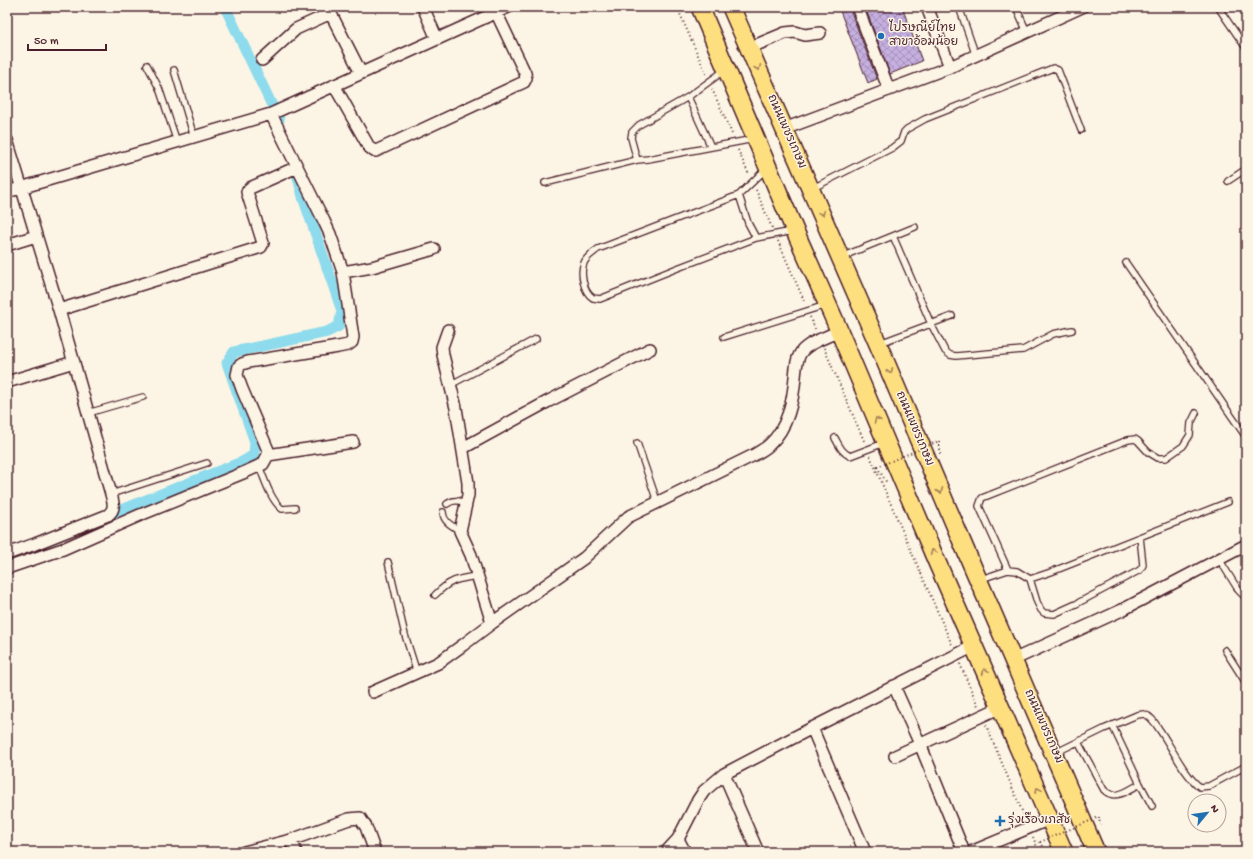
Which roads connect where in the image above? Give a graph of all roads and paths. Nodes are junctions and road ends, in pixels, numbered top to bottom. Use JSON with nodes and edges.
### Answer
{"nodes":[{"id":1,"x":423,"y":7,"type":"edge"},
{"id":2,"x":508,"y":7,"type":"edge"},
{"id":3,"x":677,"y":7,"type":"edge"},
{"id":4,"x":700,"y":7,"type":"edge"},
{"id":5,"x":731,"y":7,"type":"edge"},
{"id":6,"x":926,"y":7,"type":"edge"},
{"id":7,"x":959,"y":7,"type":"edge"},
{"id":8,"x":1016,"y":7,"type":"edge"},
{"id":9,"x":1082,"y":7,"type":"edge"},
{"id":10,"x":1218,"y":7,"type":"edge"},
{"id":11,"x":858,"y":9,"type":"dead end"},
{"id":12,"x":329,"y":10,"type":"edge"},
{"id":13,"x":496,"y":12,"type":"junction"},
{"id":14,"x":1027,"y":32,"type":"junction"},
{"id":15,"x":820,"y":33,"type":"dead end"},
{"id":16,"x":437,"y":39,"type":"junction"},
{"id":17,"x":749,"y":48,"type":"junction"},
{"id":18,"x":1246,"y":48,"type":"edge"},
{"id":19,"x":976,"y":56,"type":"junction"},
{"id":20,"x":262,"y":60,"type":"dead end"},
{"id":21,"x":147,"y":64,"type":"dead end"},
{"id":22,"x":950,"y":67,"type":"junction"},
{"id":23,"x":726,"y":68,"type":"junction"},
{"id":24,"x":174,"y":70,"type":"dead end"},
{"id":25,"x":362,"y":73,"type":"junction"},
{"id":26,"x":709,"y":82,"type":"junction"},
{"id":27,"x":334,"y":85,"type":"junction"},
{"id":28,"x":889,"y":90,"type":"junction"},
{"id":29,"x":688,"y":97,"type":"junction"},
{"id":30,"x":274,"y":113,"type":"junction"},
{"id":31,"x":784,"y":129,"type":"junction"},
{"id":32,"x":1081,"y":130,"type":"dead end"},
{"id":33,"x":194,"y":137,"type":"junction"},
{"id":34,"x":757,"y":138,"type":"junction"},
{"id":35,"x":7,"y":140,"type":"edge"},
{"id":36,"x":177,"y":142,"type":"junction"},
{"id":37,"x":735,"y":142,"type":"junction"},
{"id":38,"x":711,"y":147,"type":"junction"},
{"id":39,"x":638,"y":160,"type":"junction"},
{"id":40,"x":769,"y":166,"type":"junction"},
{"id":41,"x":297,"y":167,"type":"junction"},
{"id":42,"x":1246,"y":169,"type":"edge"},
{"id":43,"x":752,"y":181,"type":"junction"},
{"id":44,"x":1228,"y":181,"type":"dead end"},
{"id":45,"x":545,"y":183,"type":"dead end"},
{"id":46,"x":21,"y":188,"type":"junction"},
{"id":47,"x":811,"y":189,"type":"junction"},
{"id":48,"x":7,"y":192,"type":"edge"},
{"id":49,"x":739,"y":195,"type":"junction"},
{"id":50,"x":915,"y":227,"type":"dead end"},
{"id":51,"x":795,"y":230,"type":"junction"},
{"id":52,"x":775,"y":234,"type":"junction"},
{"id":53,"x":36,"y":236,"type":"junction"},
{"id":54,"x":893,"y":236,"type":"junction"},
{"id":55,"x":756,"y":238,"type":"junction"},
{"id":56,"x":7,"y":244,"type":"edge"},
{"id":57,"x":434,"y":249,"type":"dead end"},
{"id":58,"x":841,"y":258,"type":"junction"},
{"id":59,"x":1126,"y":263,"type":"dead end"},
{"id":60,"x":342,"y":272,"type":"junction"},
{"id":61,"x":828,"y":304,"type":"junction"},
{"id":62,"x":59,"y":310,"type":"junction"},
{"id":63,"x":808,"y":310,"type":"junction"},
{"id":64,"x":952,"y":316,"type":"dead end"},
{"id":65,"x":931,"y":324,"type":"junction"},
{"id":66,"x":448,"y":330,"type":"dead end"},
{"id":67,"x":1072,"y":330,"type":"dead end"},
{"id":68,"x":840,"y":331,"type":"junction"},
{"id":69,"x":724,"y":337,"type":"dead end"},
{"id":70,"x":536,"y":339,"type":"dead end"},
{"id":71,"x":820,"y":340,"type":"junction"},
{"id":72,"x":878,"y":344,"type":"junction"},
{"id":73,"x":650,"y":349,"type":"dead end"},
{"id":74,"x":74,"y":362,"type":"junction"},
{"id":75,"x":7,"y":382,"type":"edge"},
{"id":76,"x":450,"y":386,"type":"junction"},
{"id":77,"x":143,"y":397,"type":"dead end"},
{"id":78,"x":88,"y":412,"type":"junction"},
{"id":79,"x":1196,"y":413,"type":"dead end"},
{"id":80,"x":1246,"y":437,"type":"edge"},
{"id":81,"x":835,"y":438,"type":"dead end"},
{"id":82,"x":352,"y":442,"type":"dead end"},
{"id":83,"x":886,"y":442,"type":"junction"},
{"id":84,"x":637,"y":443,"type":"dead end"},
{"id":85,"x":463,"y":448,"type":"junction"},
{"id":86,"x":868,"y":450,"type":"junction"},
{"id":87,"x":268,"y":455,"type":"junction"},
{"id":88,"x":940,"y":458,"type":"dead end"},
{"id":89,"x":207,"y":463,"type":"dead end"},
{"id":90,"x":259,"y":466,"type":"junction"},
{"id":91,"x":887,"y":483,"type":"dead end"},
{"id":92,"x":111,"y":494,"type":"junction"},
{"id":93,"x":657,"y":501,"type":"junction"},
{"id":94,"x":1228,"y":502,"type":"dead end"},
{"id":95,"x":466,"y":503,"type":"junction"},
{"id":96,"x":448,"y":504,"type":"dead end"},
{"id":97,"x":295,"y":508,"type":"dead end"},
{"id":98,"x":444,"y":512,"type":"dead end"},
{"id":99,"x":460,"y":531,"type":"junction"},
{"id":100,"x":1140,"y":537,"type":"junction"},
{"id":101,"x":1246,"y":545,"type":"edge"},
{"id":102,"x":7,"y":554,"type":"edge"},
{"id":103,"x":1219,"y":558,"type":"junction"},
{"id":104,"x":388,"y":562,"type":"dead end"},
{"id":105,"x":7,"y":568,"type":"edge"},
{"id":106,"x":1008,"y":570,"type":"junction"},
{"id":107,"x":477,"y":576,"type":"junction"},
{"id":108,"x":978,"y":579,"type":"junction"},
{"id":109,"x":1030,"y":579,"type":"junction"},
{"id":110,"x":435,"y":595,"type":"dead end"},
{"id":111,"x":1246,"y":598,"type":"edge"},
{"id":112,"x":492,"y":623,"type":"junction"},
{"id":113,"x":974,"y":646,"type":"junction"},
{"id":114,"x":1225,"y":650,"type":"dead end"},
{"id":115,"x":956,"y":655,"type":"junction"},
{"id":116,"x":1014,"y":660,"type":"junction"},
{"id":117,"x":417,"y":673,"type":"junction"},
{"id":118,"x":1246,"y":684,"type":"edge"},
{"id":119,"x":894,"y":686,"type":"junction"},
{"id":120,"x":373,"y":692,"type":"dead end"},
{"id":121,"x":1001,"y":707,"type":"junction"},
{"id":122,"x":982,"y":716,"type":"junction"},
{"id":123,"x":1112,"y":725,"type":"junction"},
{"id":124,"x":812,"y":728,"type":"junction"},
{"id":125,"x":1078,"y":742,"type":"junction"},
{"id":126,"x":920,"y":744,"type":"junction"},
{"id":127,"x":1054,"y":753,"type":"junction"},
{"id":128,"x":894,"y":756,"type":"dead end"},
{"id":129,"x":1246,"y":766,"type":"edge"},
{"id":130,"x":724,"y":774,"type":"junction"},
{"id":131,"x":1140,"y":784,"type":"junction"},
{"id":132,"x":1152,"y":806,"type":"dead end"},
{"id":133,"x":1099,"y":816,"type":"dead end"},
{"id":134,"x":1050,"y":819,"type":"junction"},
{"id":135,"x":1029,"y":828,"type":"junction"},
{"id":136,"x":678,"y":839,"type":"junction"},
{"id":137,"x":291,"y":840,"type":"junction"},
{"id":138,"x":244,"y":852,"type":"edge"},
{"id":139,"x":296,"y":852,"type":"edge"},
{"id":140,"x":375,"y":852,"type":"edge"},
{"id":141,"x":666,"y":852,"type":"edge"},
{"id":142,"x":685,"y":852,"type":"edge"},
{"id":143,"x":758,"y":852,"type":"edge"},
{"id":144,"x":865,"y":852,"type":"edge"},
{"id":145,"x":964,"y":852,"type":"edge"},
{"id":146,"x":971,"y":852,"type":"edge"},
{"id":147,"x":1039,"y":852,"type":"edge"},
{"id":148,"x":1046,"y":852,"type":"edge"},
{"id":149,"x":1064,"y":852,"type":"edge"},
{"id":150,"x":1096,"y":852,"type":"edge"}],
"edges":[{"from":1,"to":16,"type":"street"},
{"from":2,"to":13,"type":"street"},
{"from":3,"to":26,"type":"path"},
{"from":4,"to":23,"type":"main road"},
{"from":5,"to":17,"type":"main road","name":"ถนนเพชรเกษม"},
{"from":6,"to":22,"type":"street"},
{"from":7,"to":19,"type":"lane"},
{"from":8,"to":14,"type":"lane"},
{"from":9,"to":14,"type":"street"},
{"from":10,"to":18,"type":"lane"},
{"from":11,"to":28,"type":"street"},
{"from":12,"to":20,"type":"street"},
{"from":12,"to":25,"type":"street"},
{"from":13,"to":16,"type":"street"},
{"from":13,"to":27,"type":"street"},
{"from":14,"to":19,"type":"street"},
{"from":15,"to":17,"type":"street"},
{"from":16,"to":25,"type":"street"},
{"from":17,"to":31,"type":"main road","name":"ถนนเพชรเกษม","one_way":true},
{"from":19,"to":22,"type":"street"},
{"from":21,"to":36,"type":"lane"},
{"from":22,"to":28,"type":"street"},
{"from":23,"to":26,"type":"lane"},
{"from":23,"to":34,"type":"main road"},
{"from":24,"to":33,"type":"lane"},
{"from":25,"to":27,"type":"street"},
{"from":26,"to":29,"type":"lane"},
{"from":26,"to":37,"type":"path"},
{"from":27,"to":30,"type":"street"},
{"from":28,"to":31,"type":"street"},
{"from":29,"to":38,"type":"lane"},
{"from":29,"to":39,"type":"lane"},
{"from":30,"to":33,"type":"street"},
{"from":30,"to":41,"type":"street"},
{"from":31,"to":47,"type":"main road","name":"ถนนเพชรเกษม"},
{"from":32,"to":47,"type":"lane"},
{"from":33,"to":36,"type":"street"},
{"from":34,"to":37,"type":"lane"},
{"from":34,"to":40,"type":"main road"},
{"from":35,"to":46,"type":"street"},
{"from":36,"to":46,"type":"street"},
{"from":37,"to":38,"type":"lane"},
{"from":37,"to":43,"type":"path"},
{"from":38,"to":39,"type":"lane"},
{"from":39,"to":45,"type":"lane"},
{"from":40,"to":43,"type":"lane"},
{"from":40,"to":51,"type":"main road"},
{"from":41,"to":60,"type":"street"},
{"from":41,"to":62,"type":"street"},
{"from":42,"to":44,"type":"lane"},
{"from":43,"to":49,"type":"lane"},
{"from":43,"to":52,"type":"path"},
{"from":46,"to":48,"type":"street"},
{"from":46,"to":53,"type":"street"},
{"from":47,"to":58,"type":"main road","name":"ถนนเพชรเกษม","one_way":true},
{"from":49,"to":55,"type":"lane"},
{"from":49,"to":55,"type":"lane"},
{"from":50,"to":54,"type":"lane"},
{"from":51,"to":52,"type":"lane"},
{"from":51,"to":61,"type":"main road"},
{"from":52,"to":55,"type":"lane"},
{"from":52,"to":63,"type":"path"},
{"from":53,"to":56,"type":"street"},
{"from":53,"to":62,"type":"street"},
{"from":54,"to":58,"type":"lane"},
{"from":54,"to":65,"type":"lane"},
{"from":57,"to":60,"type":"street"},
{"from":58,"to":72,"type":"main road","name":"ถนนเพชรเกษม"},
{"from":59,"to":80,"type":"lane"},
{"from":60,"to":87,"type":"street"},
{"from":61,"to":63,"type":"lane"},
{"from":61,"to":68,"type":"main road"},
{"from":62,"to":74,"type":"street"},
{"from":63,"to":69,"type":"lane"},
{"from":63,"to":71,"type":"path"},
{"from":64,"to":65,"type":"lane"},
{"from":65,"to":67,"type":"lane"},
{"from":65,"to":72,"type":"lane"},
{"from":66,"to":76,"type":"street"},
{"from":68,"to":71,"type":"street"},
{"from":83,"to":68,"type":"main road","one_way":true},
{"from":70,"to":76,"type":"lane"},
{"from":71,"to":86,"type":"path"},
{"from":71,"to":93,"type":"street"},
{"from":72,"to":108,"type":"main road","name":"ถนนเพชรเกษม","one_way":true},
{"from":73,"to":85,"type":"street"},
{"from":74,"to":75,"type":"street"},
{"from":74,"to":78,"type":"street"},
{"from":76,"to":85,"type":"street"},
{"from":77,"to":78,"type":"lane"},
{"from":78,"to":92,"type":"street"},
{"from":79,"to":106,"type":"lane"},
{"from":81,"to":86,"type":"lane"},
{"from":82,"to":87,"type":"street"},
{"from":83,"to":86,"type":"lane"},
{"from":113,"to":83,"type":"main road","one_way":true},
{"from":84,"to":93,"type":"lane"},
{"from":85,"to":95,"type":"street"},
{"from":86,"to":115,"type":"path"},
{"from":87,"to":90,"type":"street"},
{"from":88,"to":91,"type":"path","bridge":true},
{"from":89,"to":92,"type":"lane"},
{"from":90,"to":97,"type":"lane"},
{"from":90,"to":105,"type":"street"},
{"from":92,"to":102,"type":"street"},
{"from":93,"to":112,"type":"street"},
{"from":94,"to":100,"type":"lane"},
{"from":95,"to":96,"type":"lane"},
{"from":95,"to":99,"type":"street"},
{"from":98,"to":99,"type":"lane"},
{"from":99,"to":107,"type":"street"},
{"from":100,"to":109,"type":"lane"},
{"from":100,"to":109,"type":"lane"},
{"from":101,"to":103,"type":"street"},
{"from":103,"to":111,"type":"lane"},
{"from":103,"to":116,"type":"street"},
{"from":104,"to":117,"type":"lane"},
{"from":106,"to":108,"type":"lane"},
{"from":106,"to":109,"type":"lane"},
{"from":107,"to":110,"type":"lane"},
{"from":107,"to":112,"type":"street"},
{"from":108,"to":116,"type":"main road","name":"ถนนเพชรเกษม"},
{"from":112,"to":117,"type":"street"},
{"from":113,"to":115,"type":"street"},
{"from":121,"to":113,"type":"main road","one_way":true},
{"from":114,"to":118,"type":"lane"},
{"from":115,"to":119,"type":"street"},
{"from":115,"to":122,"type":"path"},
{"from":116,"to":127,"type":"main road","name":"ถนนเพชรเกษม"},
{"from":117,"to":120,"type":"street"},
{"from":119,"to":124,"type":"street"},
{"from":119,"to":126,"type":"street"},
{"from":121,"to":122,"type":"street"},
{"from":134,"to":121,"type":"main road","one_way":true},
{"from":122,"to":126,"type":"street"},
{"from":122,"to":135,"type":"path"},
{"from":123,"to":125,"type":"lane"},
{"from":123,"to":129,"type":"lane"},
{"from":123,"to":131,"type":"lane"},
{"from":124,"to":130,"type":"street"},
{"from":124,"to":144,"type":"street"},
{"from":125,"to":127,"type":"lane"},
{"from":125,"to":131,"type":"lane"},
{"from":126,"to":128,"type":"street"},
{"from":126,"to":145,"type":"street"},
{"from":127,"to":150,"type":"main road","name":"ถนนเพชรเกษม"},
{"from":130,"to":136,"type":"street"},
{"from":130,"to":143,"type":"street"},
{"from":131,"to":132,"type":"lane"},
{"from":133,"to":148,"type":"path","bridge":true},
{"from":134,"to":135,"type":"street"},
{"from":134,"to":149,"type":"main road"},
{"from":135,"to":146,"type":"street"},
{"from":135,"to":147,"type":"path"},
{"from":136,"to":141,"type":"street"},
{"from":136,"to":142,"type":"street"},
{"from":137,"to":138,"type":"street"},
{"from":137,"to":139,"type":"street"},
{"from":137,"to":140,"type":"street"}]}
